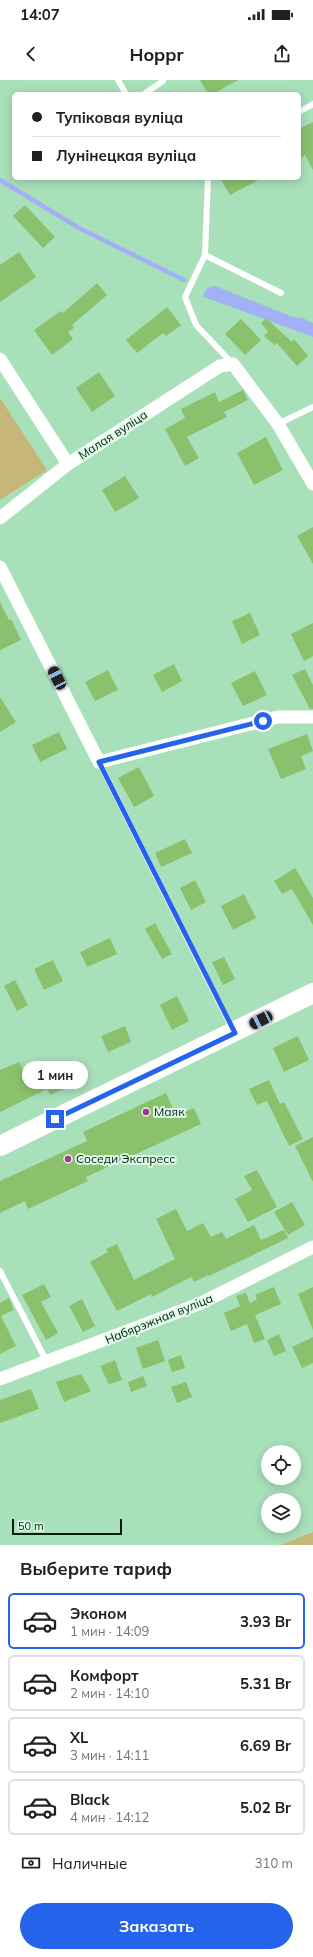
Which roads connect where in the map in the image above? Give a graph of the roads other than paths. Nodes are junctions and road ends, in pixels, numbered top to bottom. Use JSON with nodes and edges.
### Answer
{"nodes":[{"id":1,"x":118,"y":80,"type":"edge"},
{"id":2,"x":162,"y":80,"type":"edge"},
{"id":3,"x":125,"y":92,"type":"edge"},
{"id":4,"x":147,"y":92,"type":"edge"},
{"id":5,"x":313,"y":104,"type":"edge"},
{"id":6,"x":301,"y":111,"type":"edge"},
{"id":7,"x":208,"y":180,"type":"edge"},
{"id":8,"x":204,"y":255,"type":"junction"},
{"id":9,"x":281,"y":293,"type":"dead end"},
{"id":10,"x":0,"y":359,"type":"edge"},
{"id":11,"x":233,"y":364,"type":"junction"},
{"id":12,"x":313,"y":408,"type":"edge"},
{"id":13,"x":278,"y":424,"type":"junction"},
{"id":14,"x":68,"y":464,"type":"junction"},
{"id":15,"x":313,"y":484,"type":"edge"},
{"id":16,"x":0,"y":518,"type":"edge"},
{"id":17,"x":0,"y":566,"type":"edge"},
{"id":18,"x":313,"y":717,"type":"edge"},
{"id":19,"x":99,"y":762,"type":"junction"},
{"id":20,"x":313,"y":993,"type":"edge"},
{"id":21,"x":235,"y":1033,"type":"junction"},
{"id":22,"x":0,"y":1146,"type":"edge"},
{"id":23,"x":313,"y":1247,"type":"edge"},
{"id":24,"x":0,"y":1271,"type":"edge"},
{"id":25,"x":48,"y":1362,"type":"junction"},
{"id":26,"x":0,"y":1379,"type":"edge"}],
"edges":[{"from":1,"to":3,"type":"lane"},
{"from":2,"to":4,"type":"lane"},
{"from":5,"to":6,"type":"lane"},
{"from":7,"to":8,"type":"lane"},
{"from":8,"to":9,"type":"lane"},
{"from":8,"to":11,"type":"lane"},
{"from":10,"to":14,"type":"street"},
{"from":11,"to":13,"type":"street"},
{"from":11,"to":14,"type":"street","name":"Малая вуліца"},
{"from":12,"to":13,"type":"lane"},
{"from":13,"to":15,"type":"street"},
{"from":14,"to":16,"type":"street","name":"Малая вуліца"},
{"from":17,"to":19,"type":"street"},
{"from":18,"to":19,"type":"street"},
{"from":19,"to":21,"type":"lane"},
{"from":20,"to":21,"type":"main road"},
{"from":21,"to":22,"type":"main road"},
{"from":23,"to":25,"type":"street","name":"Набярэжная вуліца"},
{"from":24,"to":25,"type":"lane"},
{"from":25,"to":26,"type":"street","name":"Набярэжная вуліца"}]}
